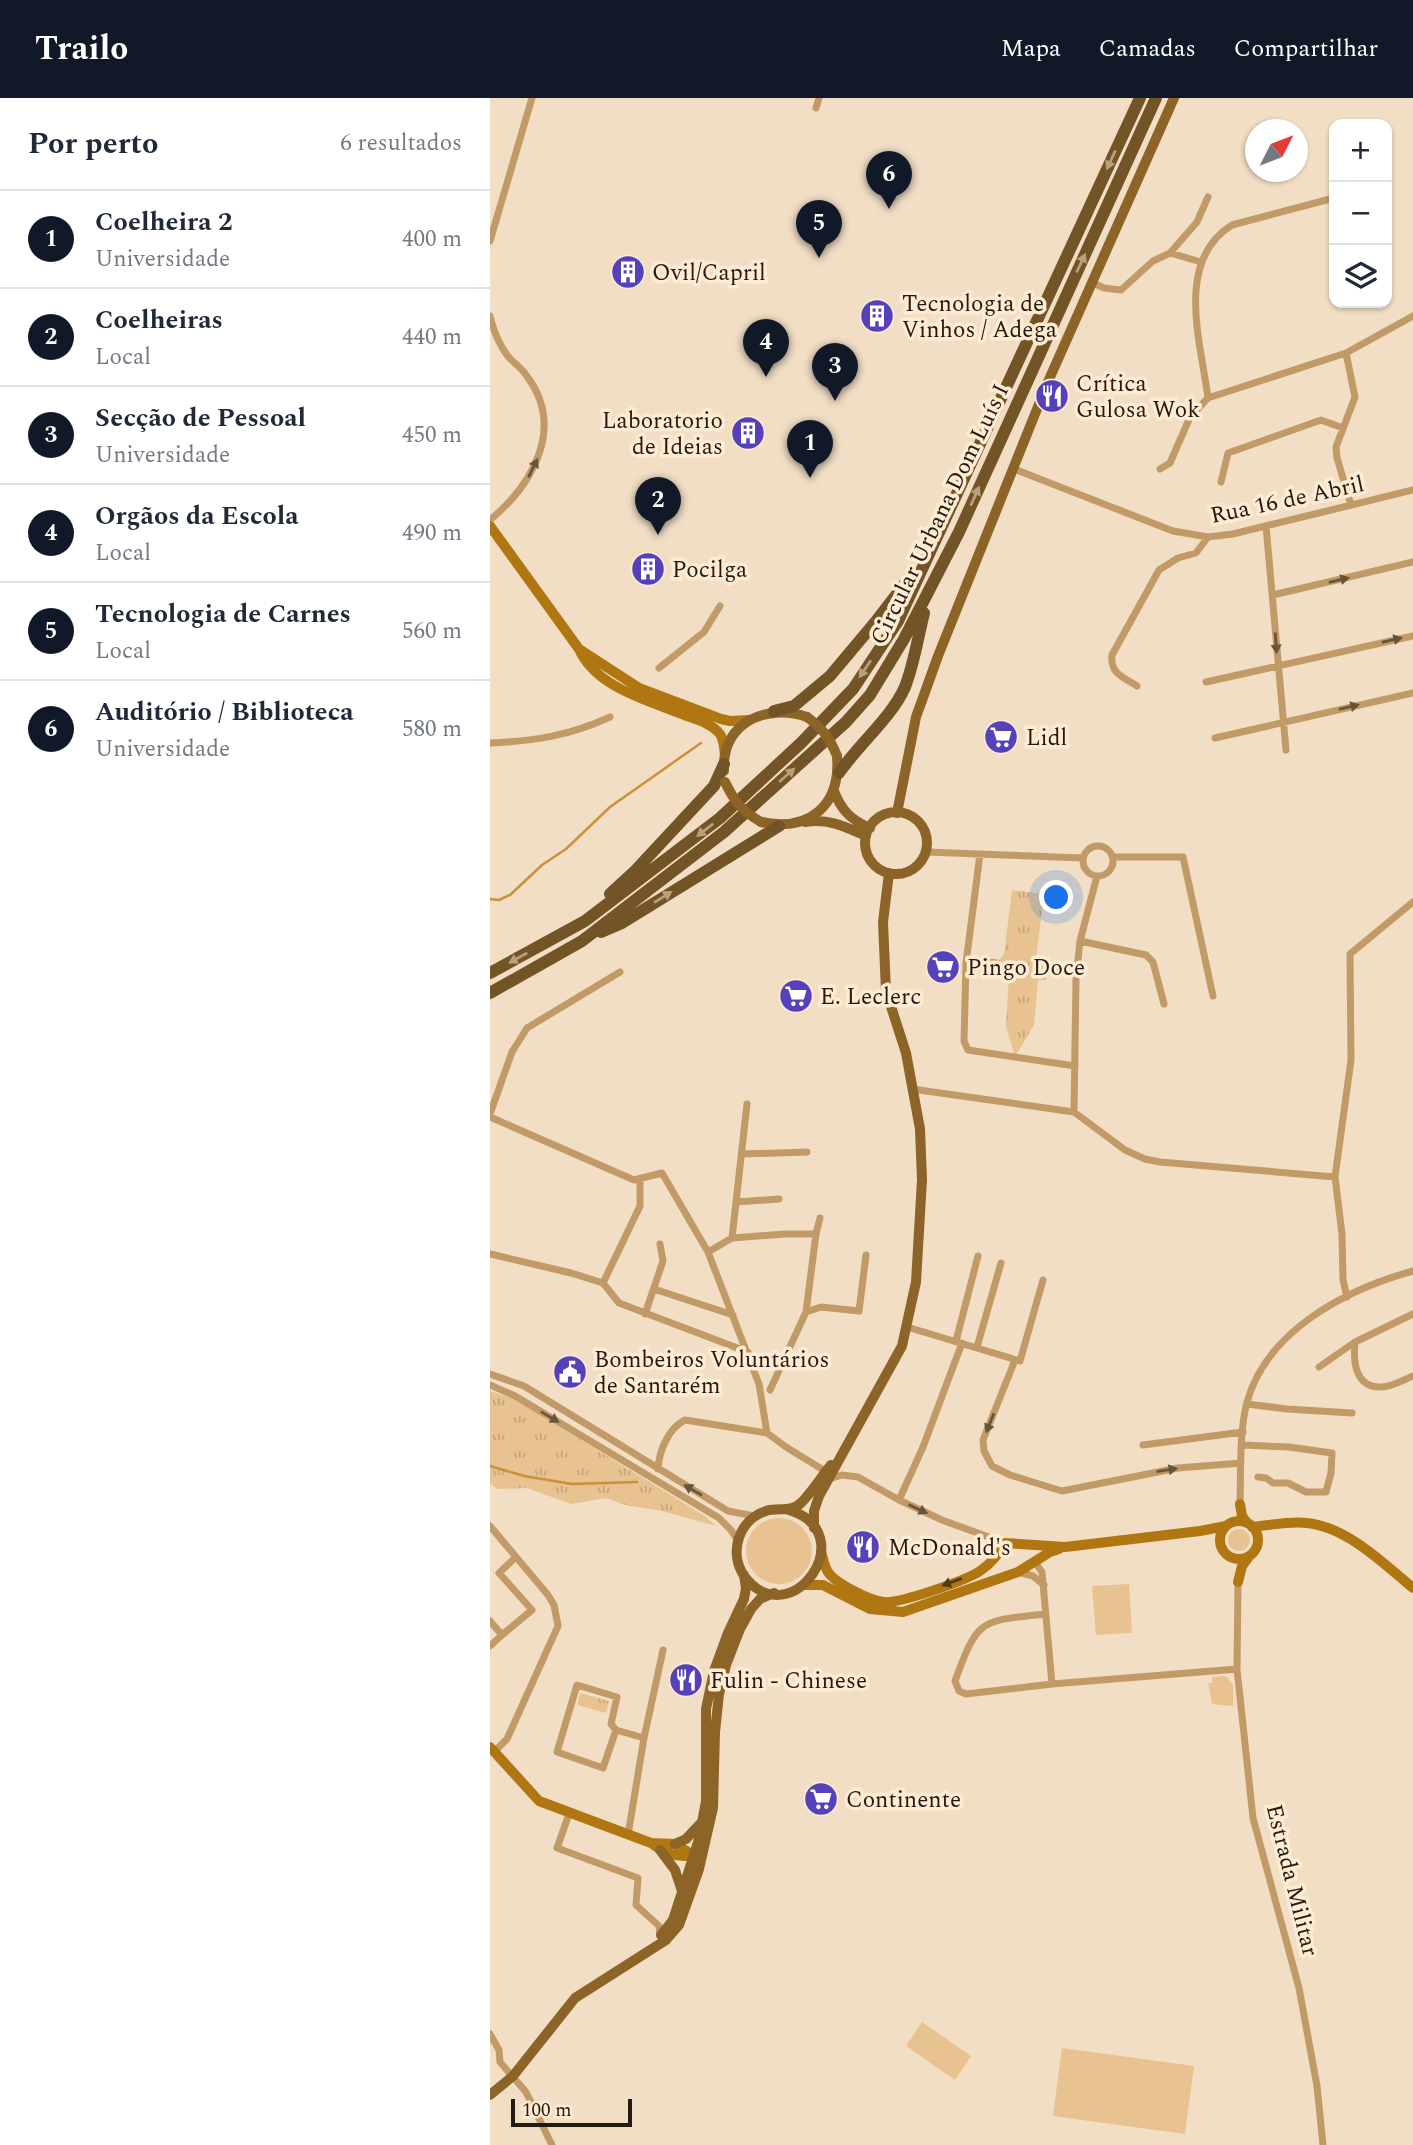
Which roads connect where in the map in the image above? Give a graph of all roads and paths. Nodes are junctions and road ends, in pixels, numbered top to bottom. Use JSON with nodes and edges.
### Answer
{"nodes":[{"id":1,"x":532,"y":98,"type":"edge"},
{"id":2,"x":819,"y":98,"type":"edge"},
{"id":3,"x":1140,"y":98,"type":"edge"},
{"id":4,"x":1156,"y":98,"type":"edge"},
{"id":5,"x":1174,"y":98,"type":"edge"},
{"id":6,"x":816,"y":108,"type":"dead end"},
{"id":7,"x":1209,"y":197,"type":"dead end"},
{"id":8,"x":1329,"y":199,"type":"edge"},
{"id":9,"x":490,"y":241,"type":"edge"},
{"id":10,"x":1170,"y":253,"type":"junction"},
{"id":11,"x":1201,"y":262,"type":"junction"},
{"id":12,"x":1093,"y":283,"type":"junction"},
{"id":13,"x":490,"y":316,"type":"edge"},
{"id":14,"x":1413,"y":316,"type":"edge"},
{"id":15,"x":1346,"y":353,"type":"junction"},
{"id":16,"x":1208,"y":398,"type":"junction"},
{"id":17,"x":1343,"y":428,"type":"junction"},
{"id":18,"x":1014,"y":468,"type":"junction"},
{"id":19,"x":1160,"y":470,"type":"dead end"},
{"id":20,"x":1221,"y":482,"type":"dead end"},
{"id":21,"x":1413,"y":490,"type":"edge"},
{"id":22,"x":1351,"y":505,"type":"junction"},
{"id":23,"x":490,"y":520,"type":"edge"},
{"id":24,"x":490,"y":526,"type":"edge"},
{"id":25,"x":1266,"y":526,"type":"junction"},
{"id":26,"x":1208,"y":537,"type":"junction"},
{"id":27,"x":931,"y":548,"type":"junction"},
{"id":28,"x":1413,"y":562,"type":"edge"},
{"id":29,"x":929,"y":593,"type":"junction"},
{"id":30,"x":1273,"y":595,"type":"junction"},
{"id":31,"x":720,"y":606,"type":"dead end"},
{"id":32,"x":1413,"y":636,"type":"edge"},
{"id":33,"x":1278,"y":666,"type":"junction"},
{"id":34,"x":659,"y":668,"type":"dead end"},
{"id":35,"x":1206,"y":682,"type":"dead end"},
{"id":36,"x":1137,"y":686,"type":"dead end"},
{"id":37,"x":1413,"y":693,"type":"edge"},
{"id":38,"x":688,"y":711,"type":"junction"},
{"id":39,"x":775,"y":711,"type":"junction"},
{"id":40,"x":610,"y":717,"type":"dead end"},
{"id":41,"x":749,"y":720,"type":"junction"},
{"id":42,"x":1284,"y":722,"type":"junction"},
{"id":43,"x":1215,"y":738,"type":"dead end"},
{"id":44,"x":490,"y":743,"type":"edge"},
{"id":45,"x":1286,"y":750,"type":"dead end"},
{"id":46,"x":725,"y":759,"type":"junction"},
{"id":47,"x":839,"y":773,"type":"junction"},
{"id":48,"x":834,"y":792,"type":"junction"},
{"id":49,"x":897,"y":813,"type":"junction"},
{"id":50,"x":796,"y":824,"type":"junction"},
{"id":51,"x":779,"y":826,"type":"junction"},
{"id":52,"x":868,"y":832,"type":"junction"},
{"id":53,"x":926,"y":852,"type":"junction"},
{"id":54,"x":980,"y":854,"type":"junction"},
{"id":55,"x":1113,"y":857,"type":"junction"},
{"id":56,"x":1083,"y":858,"type":"junction"},
{"id":57,"x":889,"y":873,"type":"junction"},
{"id":58,"x":1097,"y":876,"type":"junction"},
{"id":59,"x":1413,"y":901,"type":"edge"},
{"id":60,"x":585,"y":921,"type":"junction"},
{"id":61,"x":582,"y":941,"type":"junction"},
{"id":62,"x":1080,"y":941,"type":"junction"},
{"id":63,"x":967,"y":960,"type":"junction"},
{"id":64,"x":997,"y":963,"type":"dead end"},
{"id":65,"x":620,"y":972,"type":"dead end"},
{"id":66,"x":490,"y":974,"type":"edge"},
{"id":67,"x":490,"y":993,"type":"edge"},
{"id":68,"x":1213,"y":996,"type":"dead end"},
{"id":69,"x":1164,"y":1004,"type":"dead end"},
{"id":70,"x":1075,"y":1066,"type":"junction"},
{"id":71,"x":490,"y":1082,"type":"edge"},
{"id":72,"x":500,"y":1086,"type":"junction"},
{"id":73,"x":912,"y":1089,"type":"junction"},
{"id":74,"x":747,"y":1104,"type":"dead end"},
{"id":75,"x":1074,"y":1112,"type":"junction"},
{"id":76,"x":490,"y":1116,"type":"edge"},
{"id":77,"x":807,"y":1152,"type":"dead end"},
{"id":78,"x":741,"y":1154,"type":"junction"},
{"id":79,"x":1335,"y":1177,"type":"junction"},
{"id":80,"x":640,"y":1179,"type":"junction"},
{"id":81,"x":779,"y":1199,"type":"dead end"},
{"id":82,"x":736,"y":1202,"type":"junction"},
{"id":83,"x":820,"y":1218,"type":"dead end"},
{"id":84,"x":816,"y":1234,"type":"junction"},
{"id":85,"x":732,"y":1238,"type":"junction"},
{"id":86,"x":660,"y":1244,"type":"dead end"},
{"id":87,"x":708,"y":1252,"type":"junction"},
{"id":88,"x":490,"y":1254,"type":"edge"},
{"id":89,"x":866,"y":1255,"type":"dead end"},
{"id":90,"x":978,"y":1256,"type":"dead end"},
{"id":91,"x":1001,"y":1263,"type":"dead end"},
{"id":92,"x":1413,"y":1271,"type":"edge"},
{"id":93,"x":1043,"y":1280,"type":"dead end"},
{"id":94,"x":603,"y":1283,"type":"junction"},
{"id":95,"x":654,"y":1289,"type":"junction"},
{"id":96,"x":1347,"y":1297,"type":"junction"},
{"id":97,"x":806,"y":1312,"type":"junction"},
{"id":98,"x":645,"y":1314,"type":"junction"},
{"id":99,"x":1413,"y":1314,"type":"edge"},
{"id":100,"x":733,"y":1315,"type":"junction"},
{"id":101,"x":908,"y":1327,"type":"junction"},
{"id":102,"x":959,"y":1342,"type":"junction"},
{"id":103,"x":1355,"y":1342,"type":"junction"},
{"id":104,"x":977,"y":1348,"type":"junction"},
{"id":105,"x":748,"y":1352,"type":"junction"},
{"id":106,"x":1015,"y":1360,"type":"junction"},
{"id":107,"x":1319,"y":1367,"type":"dead end"},
{"id":108,"x":490,"y":1374,"type":"edge"},
{"id":109,"x":1413,"y":1376,"type":"edge"},
{"id":110,"x":490,"y":1385,"type":"edge"},
{"id":111,"x":770,"y":1390,"type":"dead end"},
{"id":112,"x":1247,"y":1404,"type":"junction"},
{"id":113,"x":1352,"y":1413,"type":"dead end"},
{"id":114,"x":1243,"y":1432,"type":"junction"},
{"id":115,"x":767,"y":1433,"type":"junction"},
{"id":116,"x":1143,"y":1445,"type":"dead end"},
{"id":117,"x":1243,"y":1445,"type":"junction"},
{"id":118,"x":663,"y":1447,"type":"junction"},
{"id":119,"x":645,"y":1461,"type":"junction"},
{"id":120,"x":1241,"y":1463,"type":"junction"},
{"id":121,"x":659,"y":1469,"type":"junction"},
{"id":122,"x":827,"y":1476,"type":"junction"},
{"id":123,"x":1258,"y":1477,"type":"dead end"},
{"id":124,"x":899,"y":1500,"type":"junction"},
{"id":125,"x":1240,"y":1504,"type":"junction"},
{"id":126,"x":789,"y":1510,"type":"junction"},
{"id":127,"x":755,"y":1516,"type":"junction"},
{"id":128,"x":1229,"y":1524,"type":"junction"},
{"id":129,"x":1250,"y":1525,"type":"junction"},
{"id":130,"x":1280,"y":1525,"type":"junction"},
{"id":131,"x":490,"y":1526,"type":"edge"},
{"id":132,"x":814,"y":1528,"type":"junction"},
{"id":133,"x":1200,"y":1531,"type":"junction"},
{"id":134,"x":1258,"y":1539,"type":"junction"},
{"id":135,"x":738,"y":1541,"type":"junction"},
{"id":136,"x":1010,"y":1543,"type":"junction"},
{"id":137,"x":1220,"y":1544,"type":"junction"},
{"id":138,"x":1065,"y":1547,"type":"junction"},
{"id":139,"x":821,"y":1551,"type":"junction"},
{"id":140,"x":1050,"y":1552,"type":"junction"},
{"id":141,"x":516,"y":1557,"type":"junction"},
{"id":142,"x":1231,"y":1558,"type":"junction"},
{"id":143,"x":1248,"y":1558,"type":"junction"},
{"id":144,"x":1035,"y":1562,"type":"junction"},
{"id":145,"x":1018,"y":1572,"type":"junction"},
{"id":146,"x":1042,"y":1572,"type":"junction"},
{"id":147,"x":744,"y":1574,"type":"junction"},
{"id":148,"x":1237,"y":1582,"type":"junction"},
{"id":149,"x":804,"y":1585,"type":"junction"},
{"id":150,"x":1044,"y":1585,"type":"junction"},
{"id":151,"x":1413,"y":1588,"type":"edge"},
{"id":152,"x":774,"y":1593,"type":"junction"},
{"id":153,"x":1045,"y":1614,"type":"junction"},
{"id":154,"x":490,"y":1621,"type":"edge"},
{"id":155,"x":502,"y":1635,"type":"junction"},
{"id":156,"x":490,"y":1646,"type":"edge"},
{"id":157,"x":663,"y":1650,"type":"dead end"},
{"id":158,"x":1237,"y":1669,"type":"junction"},
{"id":159,"x":1052,"y":1684,"type":"junction"},
{"id":160,"x":616,"y":1730,"type":"junction"},
{"id":161,"x":643,"y":1738,"type":"junction"},
{"id":162,"x":492,"y":1749,"type":"edge"},
{"id":163,"x":569,"y":1814,"type":"junction"},
{"id":164,"x":703,"y":1821,"type":"junction"},
{"id":165,"x":628,"y":1835,"type":"junction"},
{"id":166,"x":675,"y":1844,"type":"junction"},
{"id":167,"x":655,"y":1847,"type":"junction"},
{"id":168,"x":697,"y":1857,"type":"junction"},
{"id":169,"x":682,"y":1891,"type":"junction"},
{"id":170,"x":660,"y":1936,"type":"junction"},
{"id":171,"x":645,"y":1953,"type":"junction"},
{"id":172,"x":490,"y":2034,"type":"edge"},
{"id":173,"x":490,"y":2059,"type":"edge"},
{"id":174,"x":500,"y":2062,"type":"junction"},
{"id":175,"x":513,"y":2076,"type":"junction"},
{"id":176,"x":490,"y":2095,"type":"edge"},
{"id":177,"x":552,"y":2145,"type":"edge"},
{"id":178,"x":1323,"y":2145,"type":"edge"}],
"edges":[{"from":1,"to":9,"type":"street"},
{"from":2,"to":6,"type":"street"},
{"from":3,"to":27,"type":"highway","name":"Circular Urbana Dom Luís I","one_way":true},
{"from":29,"to":4,"type":"highway","name":"Circular Urbana Dom Luís I","one_way":true},
{"from":5,"to":12,"type":"main road"},
{"from":7,"to":10,"type":"street"},
{"from":8,"to":11,"type":"street"},
{"from":10,"to":11,"type":"street"},
{"from":10,"to":12,"type":"street"},
{"from":11,"to":16,"type":"street"},
{"from":12,"to":18,"type":"main road"},
{"from":23,"to":13,"type":"street","one_way":true},
{"from":14,"to":15,"type":"street"},
{"from":15,"to":16,"type":"street"},
{"from":15,"to":17,"type":"street"},
{"from":16,"to":19,"type":"street"},
{"from":17,"to":20,"type":"street"},
{"from":17,"to":22,"type":"street"},
{"from":18,"to":26,"type":"street","name":"Rua 16 de Abril"},
{"from":18,"to":49,"type":"main road"},
{"from":21,"to":22,"type":"street","name":"Rua 16 de Abril"},
{"from":22,"to":25,"type":"street","name":"Rua 16 de Abril"},
{"from":24,"to":38,"type":"street"},
{"from":25,"to":26,"type":"street","name":"Rua 16 de Abril"},
{"from":25,"to":30,"type":"street"},
{"from":26,"to":36,"type":"street"},
{"from":27,"to":39,"type":"highway"},
{"from":27,"to":60,"type":"highway","name":"Circular Urbana Dom Luís I","one_way":true},
{"from":30,"to":28,"type":"street","one_way":true},
{"from":29,"to":47,"type":"highway"},
{"from":61,"to":29,"type":"highway","name":"Circular Urbana Dom Luís I","one_way":true},
{"from":30,"to":33,"type":"street","one_way":true},
{"from":31,"to":34,"type":"street"},
{"from":33,"to":32,"type":"street","one_way":true},
{"from":33,"to":35,"type":"street"},
{"from":33,"to":42,"type":"street"},
{"from":42,"to":37,"type":"street","one_way":true},
{"from":38,"to":41,"type":"street"},
{"from":38,"to":46,"type":"street"},
{"from":39,"to":41,"type":"main road"},
{"from":39,"to":47,"type":"main road","bridge":true},
{"from":40,"to":44,"type":"street"},
{"from":41,"to":46,"type":"main road"},
{"from":42,"to":43,"type":"street"},
{"from":42,"to":45,"type":"street"},
{"from":46,"to":51,"type":"main road","bridge":true},
{"from":46,"to":60,"type":"highway"},
{"from":47,"to":48,"type":"main road"},
{"from":48,"to":50,"type":"main road"},
{"from":48,"to":52,"type":"main road"},
{"from":49,"to":52,"type":"main road"},
{"from":49,"to":53,"type":"main road"},
{"from":50,"to":51,"type":"main road"},
{"from":50,"to":52,"type":"main road"},
{"from":61,"to":51,"type":"highway","one_way":true},
{"from":52,"to":57,"type":"main road"},
{"from":53,"to":54,"type":"street"},
{"from":53,"to":57,"type":"main road"},
{"from":54,"to":56,"type":"street"},
{"from":54,"to":63,"type":"street"},
{"from":55,"to":56,"type":"street"},
{"from":55,"to":58,"type":"street"},
{"from":55,"to":68,"type":"street"},
{"from":56,"to":58,"type":"street"},
{"from":57,"to":73,"type":"main road"},
{"from":58,"to":62,"type":"street"},
{"from":59,"to":79,"type":"street"},
{"from":60,"to":66,"type":"highway","name":"Circular Urbana Dom Luís I","one_way":true},
{"from":61,"to":67,"type":"highway","name":"Circular Urbana Dom Luís I"},
{"from":62,"to":69,"type":"street"},
{"from":62,"to":70,"type":"street"},
{"from":63,"to":64,"type":"street"},
{"from":63,"to":70,"type":"street"},
{"from":65,"to":72,"type":"street"},
{"from":70,"to":75,"type":"street"},
{"from":71,"to":72,"type":"street"},
{"from":72,"to":76,"type":"street"},
{"from":73,"to":75,"type":"street"},
{"from":73,"to":101,"type":"main road"},
{"from":74,"to":78,"type":"street"},
{"from":75,"to":79,"type":"street"},
{"from":76,"to":80,"type":"street"},
{"from":77,"to":78,"type":"street"},
{"from":78,"to":82,"type":"street"},
{"from":79,"to":96,"type":"street"},
{"from":80,"to":87,"type":"street"},
{"from":80,"to":94,"type":"street"},
{"from":81,"to":82,"type":"street"},
{"from":82,"to":85,"type":"street"},
{"from":83,"to":84,"type":"street"},
{"from":84,"to":85,"type":"street"},
{"from":84,"to":97,"type":"street"},
{"from":85,"to":87,"type":"street"},
{"from":86,"to":95,"type":"street"},
{"from":87,"to":100,"type":"street"},
{"from":88,"to":94,"type":"street"},
{"from":89,"to":97,"type":"street"},
{"from":90,"to":102,"type":"street"},
{"from":91,"to":104,"type":"street"},
{"from":92,"to":96,"type":"street"},
{"from":93,"to":106,"type":"street"},
{"from":94,"to":98,"type":"street"},
{"from":95,"to":98,"type":"street"},
{"from":95,"to":100,"type":"street"},
{"from":96,"to":112,"type":"street"},
{"from":97,"to":111,"type":"street"},
{"from":98,"to":105,"type":"street"},
{"from":99,"to":103,"type":"street"},
{"from":100,"to":105,"type":"street"},
{"from":101,"to":102,"type":"street"},
{"from":101,"to":122,"type":"main road"},
{"from":102,"to":104,"type":"street"},
{"from":102,"to":124,"type":"street"},
{"from":103,"to":107,"type":"street"},
{"from":103,"to":109,"type":"street"},
{"from":104,"to":106,"type":"street"},
{"from":105,"to":115,"type":"street"},
{"from":106,"to":120,"type":"street","one_way":true},
{"from":108,"to":119,"type":"street"},
{"from":110,"to":135,"type":"street","one_way":true},
{"from":112,"to":113,"type":"street"},
{"from":112,"to":114,"type":"street"},
{"from":114,"to":116,"type":"street"},
{"from":114,"to":117,"type":"street"},
{"from":115,"to":118,"type":"street"},
{"from":115,"to":122,"type":"street"},
{"from":117,"to":120,"type":"street"},
{"from":117,"to":123,"type":"street"},
{"from":118,"to":119,"type":"street"},
{"from":118,"to":121,"type":"street"},
{"from":119,"to":121,"type":"street"},
{"from":120,"to":125,"type":"street"},
{"from":127,"to":121,"type":"street","one_way":true},
{"from":122,"to":124,"type":"street"},
{"from":122,"to":126,"type":"main road"},
{"from":122,"to":132,"type":"main road"},
{"from":124,"to":136,"type":"street","one_way":true},
{"from":125,"to":128,"type":"street"},
{"from":125,"to":129,"type":"street"},
{"from":126,"to":127,"type":"main road"},
{"from":126,"to":132,"type":"main road"},
{"from":127,"to":135,"type":"main road"},
{"from":128,"to":129,"type":"street"},
{"from":128,"to":133,"type":"street"},
{"from":128,"to":137,"type":"street"},
{"from":129,"to":130,"type":"street"},
{"from":129,"to":134,"type":"street"},
{"from":130,"to":134,"type":"street"},
{"from":130,"to":151,"type":"street"},
{"from":131,"to":141,"type":"street"},
{"from":132,"to":139,"type":"main road"},
{"from":133,"to":137,"type":"street"},
{"from":133,"to":138,"type":"street"},
{"from":134,"to":143,"type":"street"},
{"from":135,"to":147,"type":"main road"},
{"from":136,"to":138,"type":"street"},
{"from":136,"to":139,"type":"street","one_way":true},
{"from":136,"to":145,"type":"street"},
{"from":137,"to":142,"type":"street"},
{"from":138,"to":140,"type":"street"},
{"from":139,"to":149,"type":"main road"},
{"from":140,"to":144,"type":"street"},
{"from":140,"to":146,"type":"street"},
{"from":141,"to":155,"type":"street"},
{"from":141,"to":162,"type":"street"},
{"from":142,"to":143,"type":"street"},
{"from":142,"to":148,"type":"street","name":"Estrada Militar"},
{"from":143,"to":148,"type":"street","name":"Estrada Militar"},
{"from":144,"to":145,"type":"street"},
{"from":144,"to":146,"type":"street"},
{"from":145,"to":149,"type":"street"},
{"from":145,"to":150,"type":"street"},
{"from":146,"to":150,"type":"street"},
{"from":147,"to":152,"type":"main road"},
{"from":147,"to":164,"type":"main road"},
{"from":148,"to":158,"type":"street","name":"Estrada Militar"},
{"from":149,"to":152,"type":"main road"},
{"from":150,"to":153,"type":"street"},
{"from":152,"to":168,"type":"main road"},
{"from":153,"to":159,"type":"street"},
{"from":153,"to":159,"type":"street"},
{"from":154,"to":155,"type":"street"},
{"from":155,"to":156,"type":"street"},
{"from":157,"to":161,"type":"street"},
{"from":158,"to":159,"type":"street"},
{"from":158,"to":178,"type":"street","name":"Estrada Militar"},
{"from":160,"to":160,"type":"street"},
{"from":160,"to":161,"type":"street"},
{"from":161,"to":165,"type":"street"},
{"from":162,"to":163,"type":"street"},
{"from":163,"to":165,"type":"street"},
{"from":163,"to":170,"type":"street"},
{"from":164,"to":166,"type":"main road"},
{"from":164,"to":168,"type":"main road"},
{"from":165,"to":167,"type":"street"},
{"from":166,"to":167,"type":"street"},
{"from":166,"to":168,"type":"street"},
{"from":167,"to":168,"type":"street"},
{"from":167,"to":169,"type":"main road"},
{"from":168,"to":169,"type":"main road"},
{"from":168,"to":171,"type":"main road"},
{"from":169,"to":170,"type":"main road"},
{"from":170,"to":171,"type":"main road"},
{"from":171,"to":175,"type":"main road"},
{"from":172,"to":174,"type":"street"},
{"from":173,"to":174,"type":"street"},
{"from":174,"to":175,"type":"street"},
{"from":175,"to":176,"type":"main road"},
{"from":175,"to":177,"type":"street"}]}
